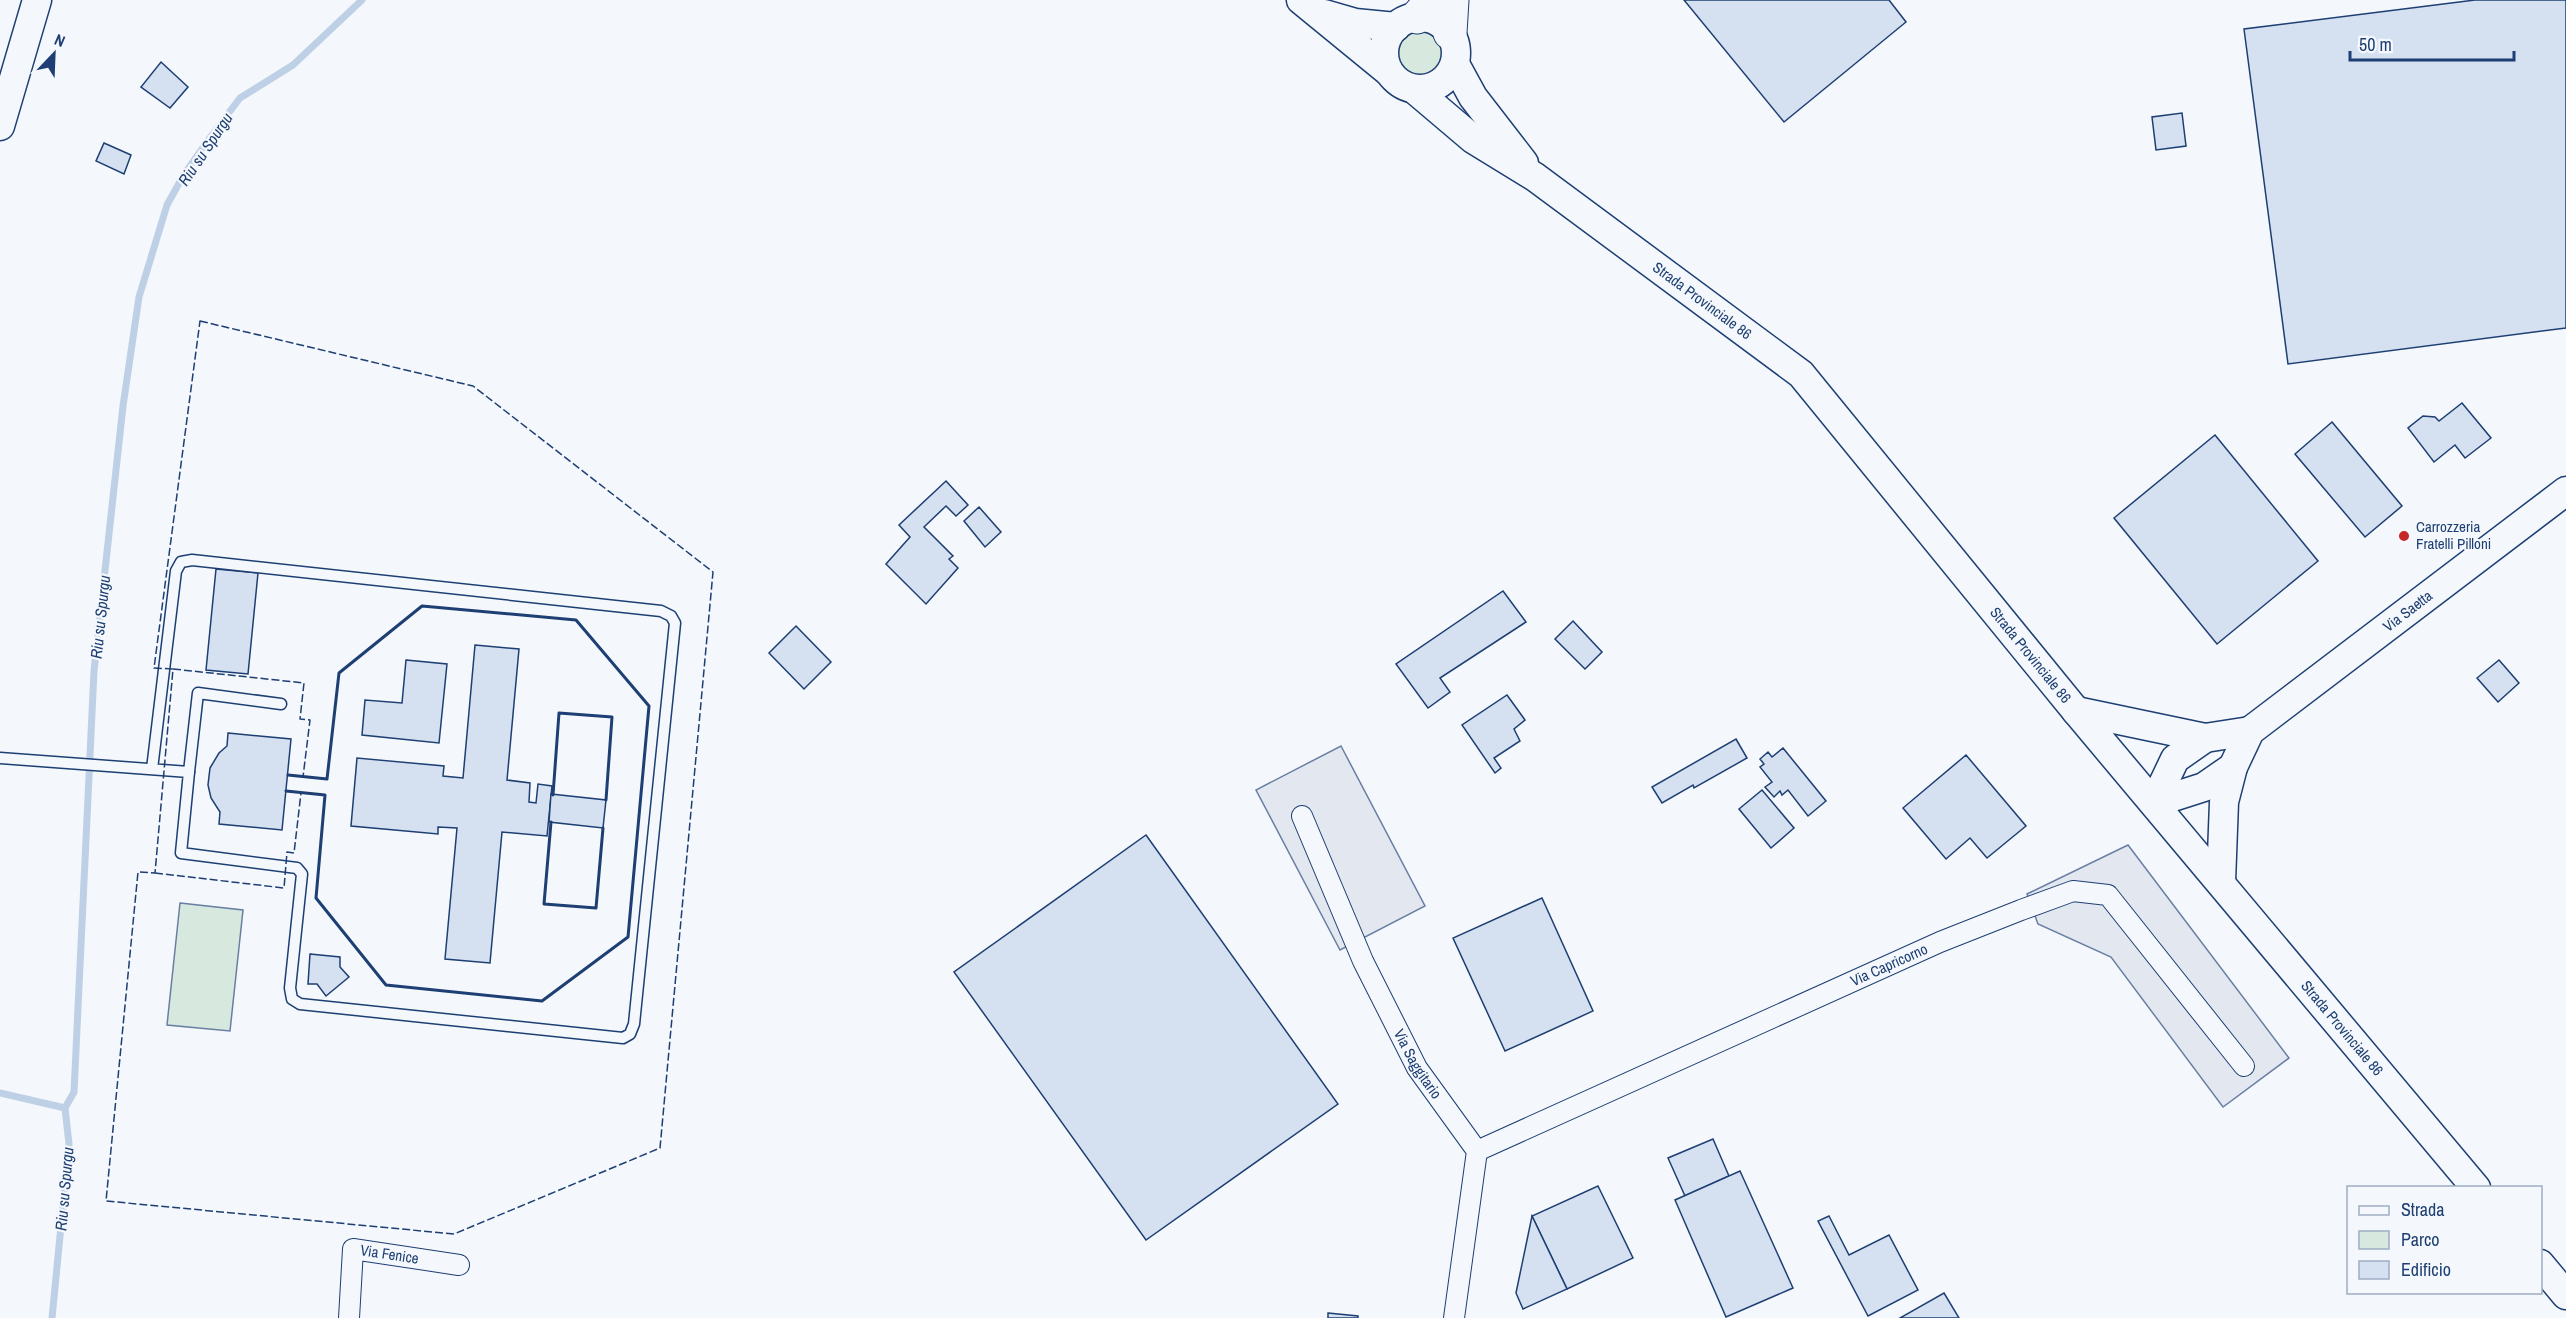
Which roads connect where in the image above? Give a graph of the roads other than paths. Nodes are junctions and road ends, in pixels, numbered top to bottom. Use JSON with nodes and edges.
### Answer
{"nodes":[{"id":1,"x":38,"y":0,"type":"edge"},
{"id":2,"x":1452,"y":0,"type":"edge"},
{"id":3,"x":1307,"y":5,"type":"edge"},
{"id":4,"x":1415,"y":15,"type":"edge"},
{"id":5,"x":1453,"y":48,"type":"junction"},
{"id":6,"x":1389,"y":72,"type":"junction"},
{"id":7,"x":1414,"y":89,"type":"junction"},
{"id":8,"x":0,"y":126,"type":"edge"},
{"id":9,"x":1535,"y":177,"type":"junction"},
{"id":10,"x":2566,"y":491,"type":"edge"},
{"id":11,"x":281,"y":704,"type":"dead end"},
{"id":12,"x":2076,"y":711,"type":"junction"},
{"id":13,"x":2250,"y":731,"type":"junction"},
{"id":14,"x":2205,"y":738,"type":"junction"},
{"id":15,"x":0,"y":758,"type":"edge"},
{"id":16,"x":2233,"y":767,"type":"junction"},
{"id":17,"x":152,"y":769,"type":"junction"},
{"id":18,"x":189,"y":772,"type":"junction"},
{"id":19,"x":2154,"y":803,"type":"junction"},
{"id":20,"x":1302,"y":816,"type":"dead end"},
{"id":21,"x":2221,"y":882,"type":"junction"},
{"id":22,"x":2244,"y":1065,"type":"dead end"},
{"id":23,"x":1478,"y":1151,"type":"junction"},
{"id":24,"x":2474,"y":1186,"type":"edge"},
{"id":25,"x":459,"y":1264,"type":"dead end"},
{"id":26,"x":2542,"y":1265,"type":"edge"},
{"id":27,"x":2566,"y":1295,"type":"edge"},
{"id":28,"x":350,"y":1318,"type":"edge"},
{"id":29,"x":1454,"y":1318,"type":"edge"}],
"edges":[{"from":1,"to":8,"type":"street"},
{"from":2,"to":5,"type":"highway"},
{"from":3,"to":4,"type":"street"},
{"from":3,"to":6,"type":"street"},
{"from":4,"to":5,"type":"street"},
{"from":4,"to":6,"type":"street"},
{"from":5,"to":7,"type":"street"},
{"from":5,"to":9,"type":"street","name":"Strada Provinciale 86"},
{"from":6,"to":7,"type":"street"},
{"from":7,"to":9,"type":"street","name":"Strada Provinciale 86"},
{"from":9,"to":12,"type":"street","name":"Strada Provinciale 86"},
{"from":10,"to":13,"type":"street","name":"Via Saetta"},
{"from":11,"to":18,"type":"lane"},
{"from":12,"to":14,"type":"street","name":"Via Saetta"},
{"from":12,"to":19,"type":"street","name":"Strada Provinciale 86"},
{"from":13,"to":14,"type":"street","name":"Via Saetta"},
{"from":13,"to":16,"type":"street","name":"Via Saetta"},
{"from":14,"to":19,"type":"street","name":"Via Saetta"},
{"from":15,"to":17,"type":"lane"},
{"from":16,"to":19,"type":"street"},
{"from":16,"to":21,"type":"street","name":"Via Saetta"},
{"from":17,"to":18,"type":"lane"},
{"from":17,"to":18,"type":"lane"},
{"from":19,"to":21,"type":"street","name":"Strada Provinciale 86"},
{"from":20,"to":23,"type":"street","name":"Via Saggitario"},
{"from":21,"to":24,"type":"street","name":"Strada Provinciale 86"},
{"from":22,"to":23,"type":"street","name":"Via Capricorno"},
{"from":23,"to":29,"type":"street"},
{"from":25,"to":28,"type":"street","name":"Via Fenice"},
{"from":26,"to":27,"type":"street"}]}
